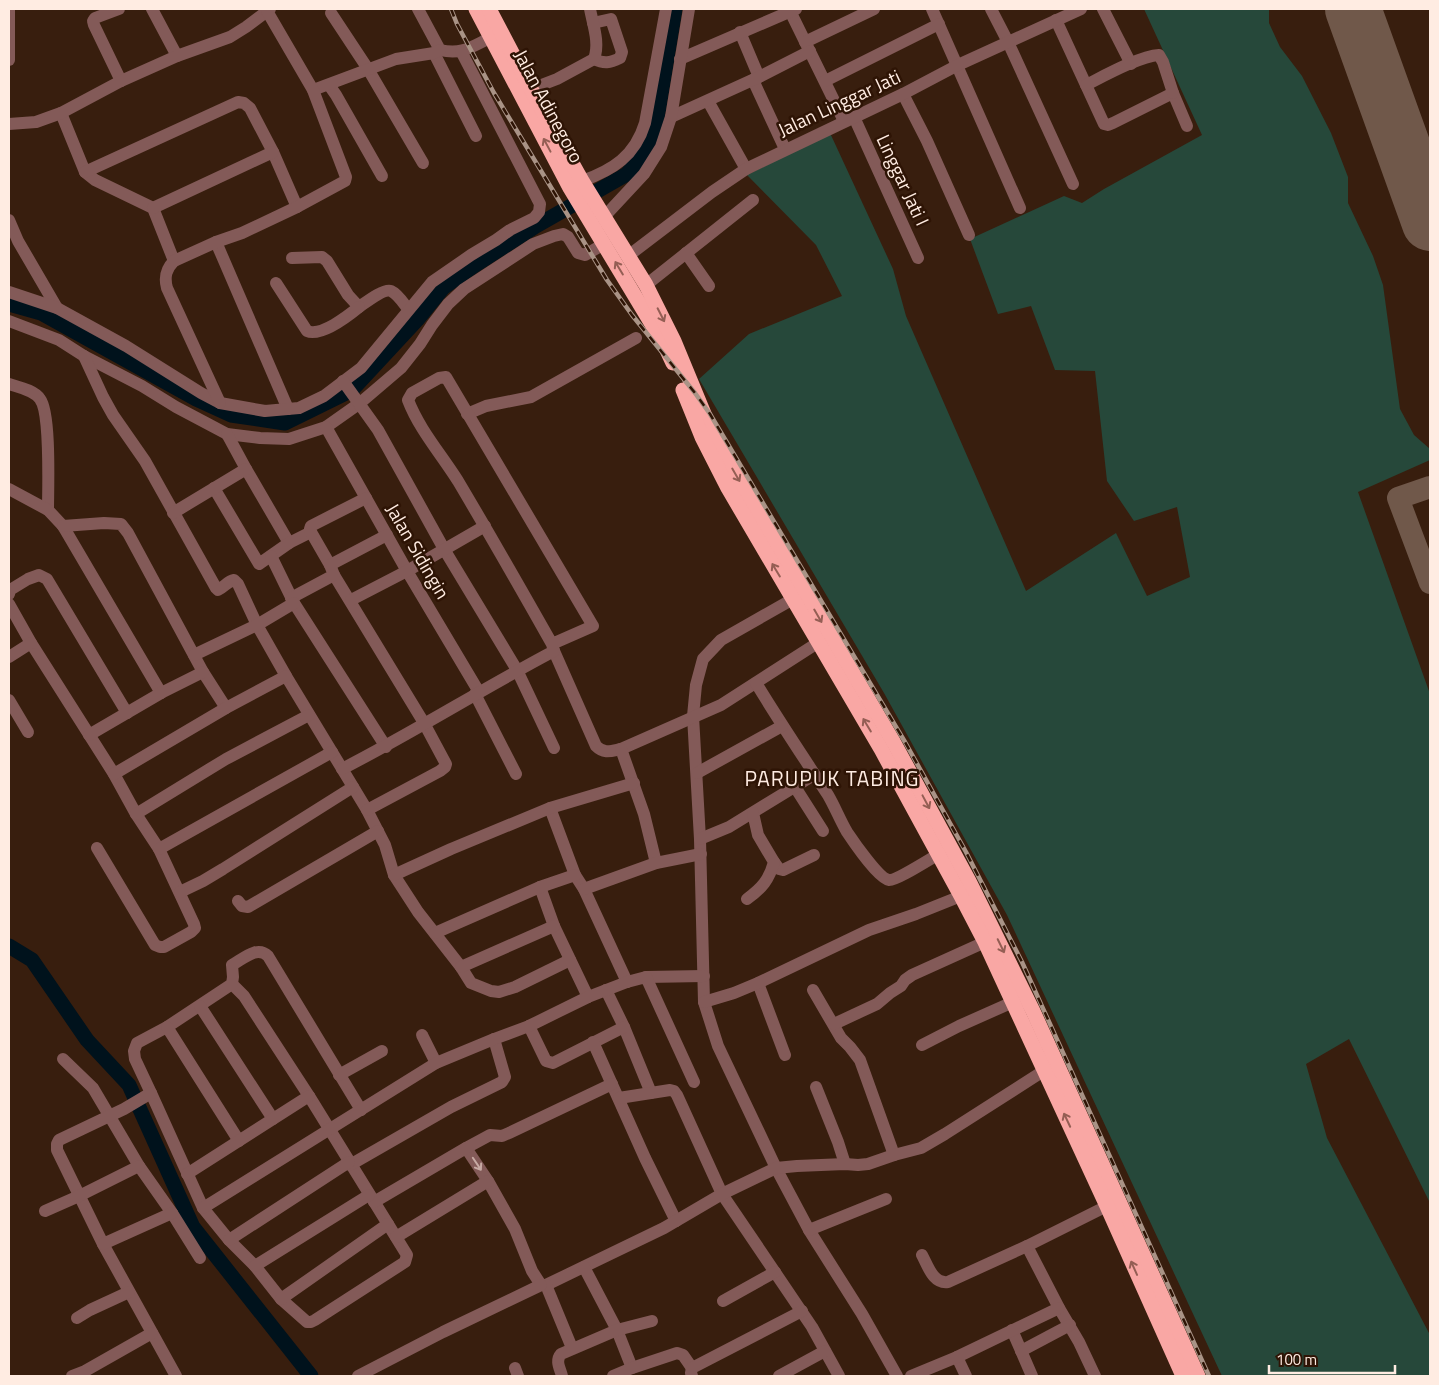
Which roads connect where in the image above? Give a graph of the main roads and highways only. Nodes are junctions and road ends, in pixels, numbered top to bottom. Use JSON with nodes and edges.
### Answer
{"nodes":[{"id":1,"x":476,"y":9,"type":"edge"},
{"id":2,"x":489,"y":9,"type":"edge"},
{"id":3,"x":526,"y":92,"type":"junction"},
{"id":4,"x":599,"y":217,"type":"junction"},
{"id":5,"x":707,"y":435,"type":"junction"},
{"id":6,"x":887,"y":746,"type":"junction"},
{"id":7,"x":1027,"y":1014,"type":"junction"},
{"id":8,"x":1151,"y":1287,"type":"junction"},
{"id":9,"x":1163,"y":1315,"type":"junction"},
{"id":10,"x":1183,"y":1376,"type":"edge"},
{"id":11,"x":1198,"y":1376,"type":"edge"}],
"edges":[{"from":1,"to":3,"type":"highway","name":"Jalan Adinegoro"},
{"from":2,"to":3,"type":"highway","name":"Jalan Adinegoro"},
{"from":3,"to":4,"type":"highway","name":"Jalan Adinegoro"},
{"from":5,"to":4,"type":"highway","one_way":true},
{"from":4,"to":5,"type":"highway","one_way":true},
{"from":5,"to":6,"type":"highway","one_way":true},
{"from":6,"to":5,"type":"highway","one_way":true},
{"from":6,"to":7,"type":"highway","one_way":true},
{"from":6,"to":7,"type":"highway"},
{"from":7,"to":8,"type":"highway"},
{"from":8,"to":7,"type":"highway","one_way":true},
{"from":8,"to":9,"type":"highway"},
{"from":9,"to":10,"type":"highway"},
{"from":9,"to":11,"type":"highway"}]}
